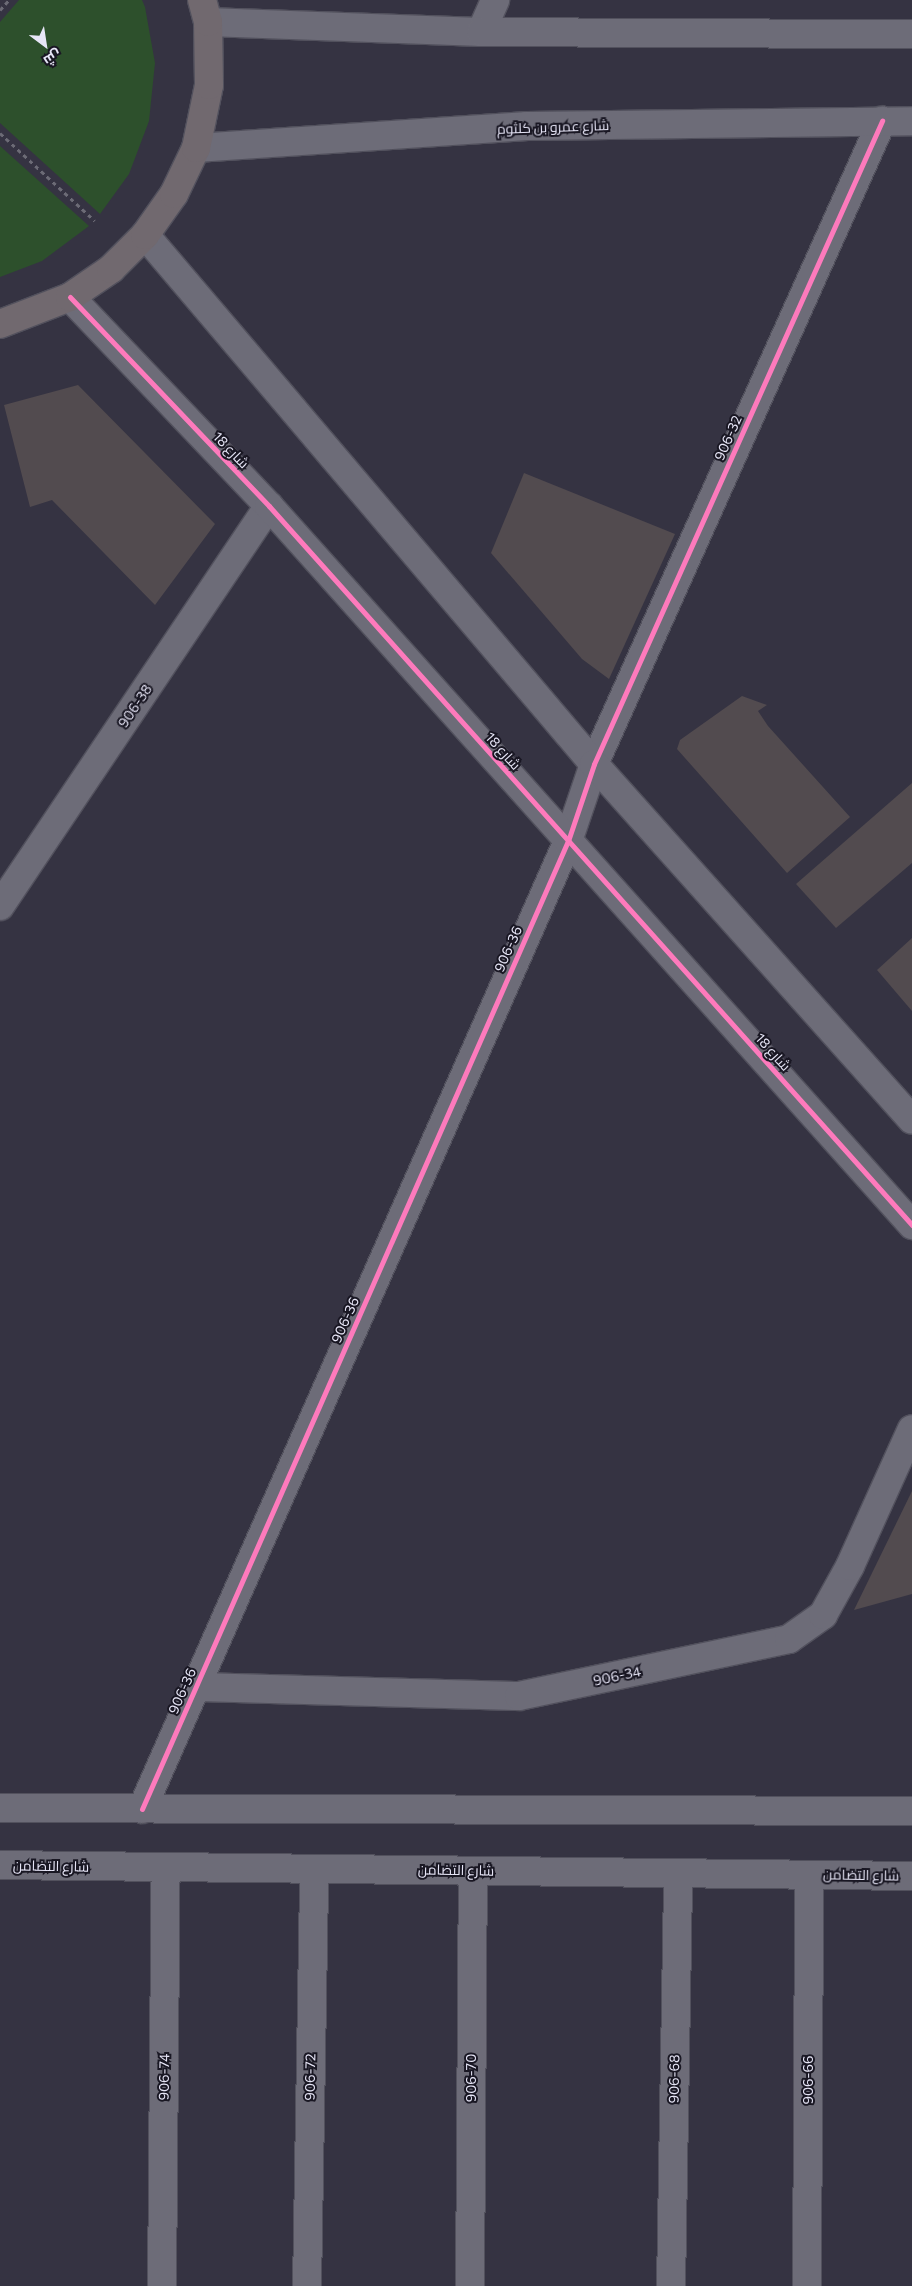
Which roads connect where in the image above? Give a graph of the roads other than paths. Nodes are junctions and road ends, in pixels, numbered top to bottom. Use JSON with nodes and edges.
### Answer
{"nodes":[{"id":1,"x":495,"y":0,"type":"edge"},
{"id":2,"x":205,"y":11,"type":"edge"},
{"id":3,"x":481,"y":32,"type":"junction"},
{"id":4,"x":912,"y":34,"type":"edge"},
{"id":5,"x":882,"y":121,"type":"junction"},
{"id":6,"x":912,"y":121,"type":"edge"},
{"id":7,"x":196,"y":148,"type":"junction"},
{"id":8,"x":145,"y":235,"type":"junction"},
{"id":9,"x":70,"y":297,"type":"junction"},
{"id":10,"x":0,"y":324,"type":"edge"},
{"id":11,"x":269,"y":506,"type":"junction"},
{"id":12,"x":594,"y":764,"type":"junction"},
{"id":13,"x":568,"y":841,"type":"junction"},
{"id":14,"x":0,"y":906,"type":"edge"},
{"id":15,"x":912,"y":1120,"type":"edge"},
{"id":16,"x":912,"y":1225,"type":"edge"},
{"id":17,"x":912,"y":1429,"type":"edge"},
{"id":18,"x":196,"y":1687,"type":"junction"},
{"id":19,"x":0,"y":1808,"type":"edge"},
{"id":20,"x":142,"y":1809,"type":"junction"},
{"id":21,"x":912,"y":1811,"type":"edge"},
{"id":22,"x":0,"y":1865,"type":"edge"},
{"id":23,"x":166,"y":1867,"type":"junction"},
{"id":24,"x":314,"y":1869,"type":"junction"},
{"id":25,"x":473,"y":1870,"type":"junction"},
{"id":26,"x":678,"y":1873,"type":"junction"},
{"id":27,"x":809,"y":1875,"type":"junction"},
{"id":28,"x":912,"y":1876,"type":"edge"},
{"id":29,"x":162,"y":2286,"type":"edge"},
{"id":30,"x":307,"y":2286,"type":"edge"},
{"id":31,"x":470,"y":2286,"type":"edge"},
{"id":32,"x":671,"y":2286,"type":"edge"},
{"id":33,"x":807,"y":2286,"type":"edge"}],
"edges":[{"from":1,"to":3,"type":"street"},
{"from":2,"to":3,"type":"street"},
{"from":2,"to":7,"type":"main road"},
{"from":3,"to":4,"type":"street"},
{"from":5,"to":6,"type":"street","name":"شارع عمرو بن كلثوم"},
{"from":5,"to":7,"type":"street","name":"شارع عمرو بن كلثوم"},
{"from":5,"to":12,"type":"street","name":"906-32"},
{"from":7,"to":8,"type":"main road"},
{"from":8,"to":9,"type":"main road"},
{"from":8,"to":12,"type":"street"},
{"from":9,"to":10,"type":"main road"},
{"from":9,"to":11,"type":"street","name":"شارع 18"},
{"from":11,"to":13,"type":"street","name":"شارع 18"},
{"from":11,"to":14,"type":"street","name":"906-38"},
{"from":12,"to":13,"type":"street","name":"906-32"},
{"from":12,"to":15,"type":"street"},
{"from":13,"to":16,"type":"street","name":"شارع 18"},
{"from":13,"to":18,"type":"street","name":"906-36"},
{"from":17,"to":18,"type":"street","name":"906-34"},
{"from":18,"to":20,"type":"street","name":"906-36"},
{"from":19,"to":20,"type":"street"},
{"from":20,"to":21,"type":"street"},
{"from":22,"to":23,"type":"street","name":"شارع التضامن"},
{"from":23,"to":24,"type":"street","name":"شارع التضامن"},
{"from":23,"to":29,"type":"street","name":"906-74"},
{"from":24,"to":25,"type":"street","name":"شارع التضامن"},
{"from":24,"to":30,"type":"street","name":"906-72"},
{"from":25,"to":26,"type":"street","name":"شارع التضامن"},
{"from":25,"to":31,"type":"street","name":"906-70"},
{"from":26,"to":27,"type":"street","name":"شارع التضامن"},
{"from":26,"to":32,"type":"street","name":"906-68"},
{"from":27,"to":28,"type":"street","name":"شارع التضامن"},
{"from":27,"to":33,"type":"street","name":"906-66"}]}
